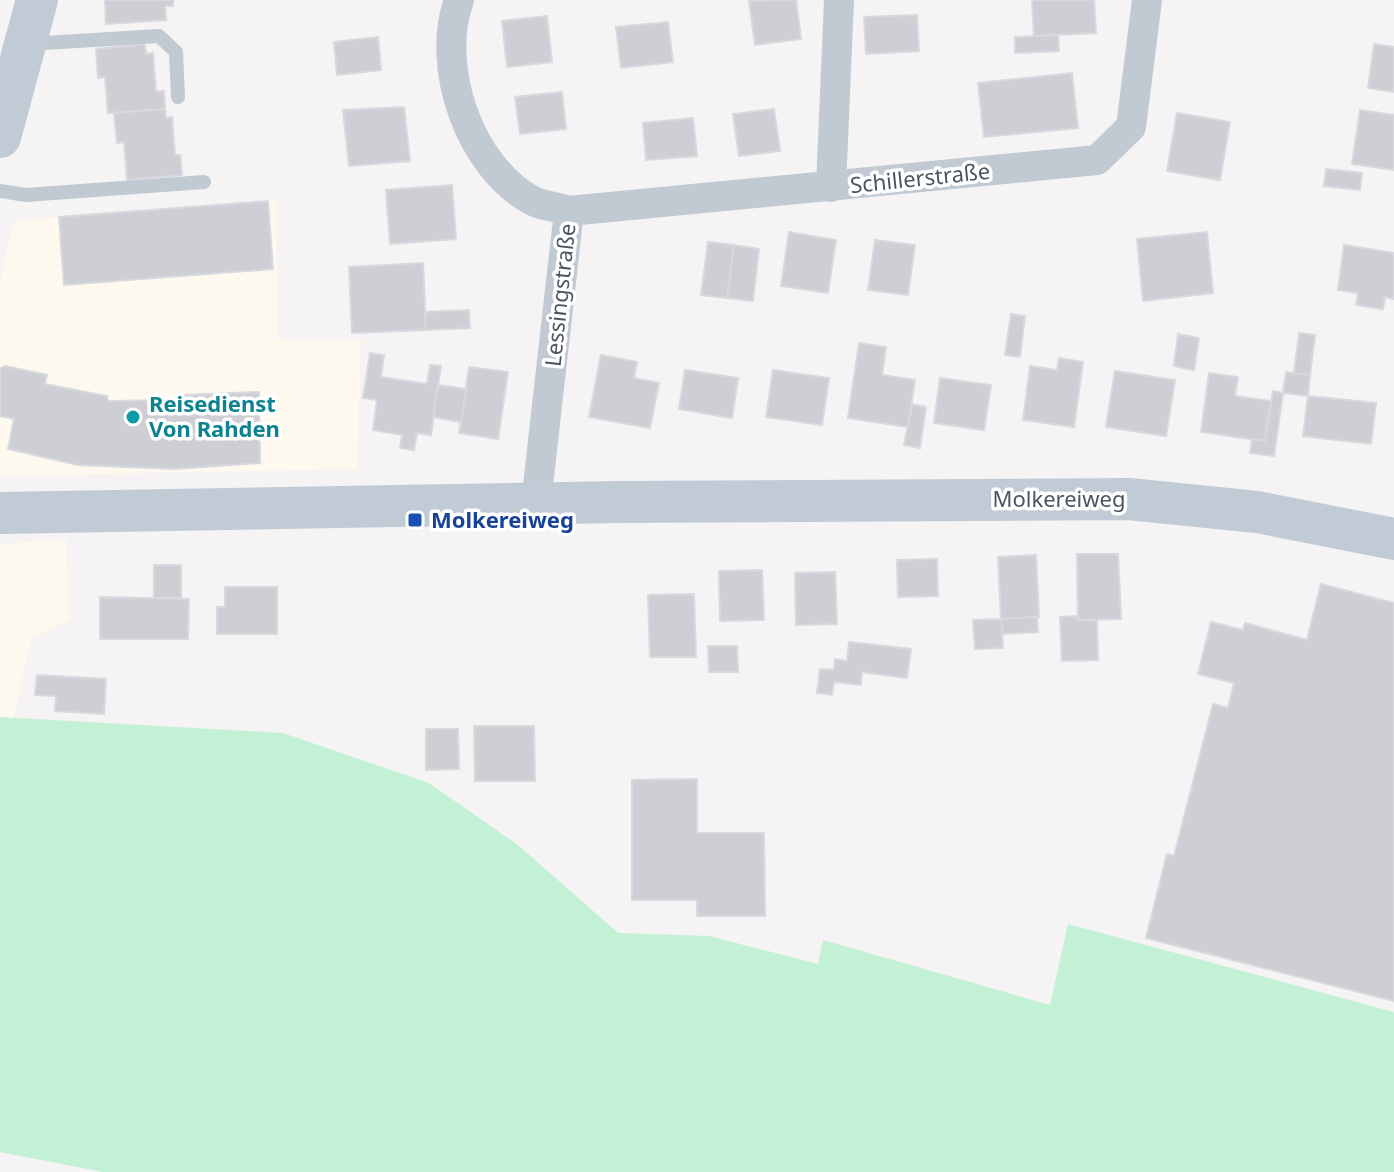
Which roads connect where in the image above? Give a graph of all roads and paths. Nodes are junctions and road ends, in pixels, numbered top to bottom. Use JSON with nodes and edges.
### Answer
{"nodes":[{"id":1,"x":37,"y":0,"type":"edge"},
{"id":2,"x":459,"y":0,"type":"edge"},
{"id":3,"x":839,"y":0,"type":"edge"},
{"id":4,"x":1147,"y":0,"type":"edge"},
{"id":5,"x":24,"y":45,"type":"junction"},
{"id":6,"x":178,"y":97,"type":"dead end"},
{"id":7,"x":3,"y":115,"type":"edge"},
{"id":8,"x":204,"y":182,"type":"dead end"},
{"id":9,"x":831,"y":187,"type":"junction"},
{"id":10,"x":0,"y":191,"type":"edge"},
{"id":11,"x":569,"y":211,"type":"junction"},
{"id":12,"x":536,"y":503,"type":"junction"},
{"id":13,"x":0,"y":513,"type":"edge"},
{"id":14,"x":1394,"y":539,"type":"edge"}],
"edges":[{"from":1,"to":5,"type":"main road"},
{"from":2,"to":11,"type":"street","name":"Lessingstraße"},
{"from":3,"to":9,"type":"street"},
{"from":4,"to":9,"type":"street","name":"Schillerstraße"},
{"from":5,"to":6,"type":"lane"},
{"from":5,"to":7,"type":"main road"},
{"from":8,"to":10,"type":"lane"},
{"from":9,"to":11,"type":"street","name":"Schillerstraße"},
{"from":11,"to":12,"type":"street","name":"Lessingstraße"},
{"from":12,"to":13,"type":"main road","name":"Molkereiweg"},
{"from":12,"to":14,"type":"main road","name":"Molkereiweg"}]}
